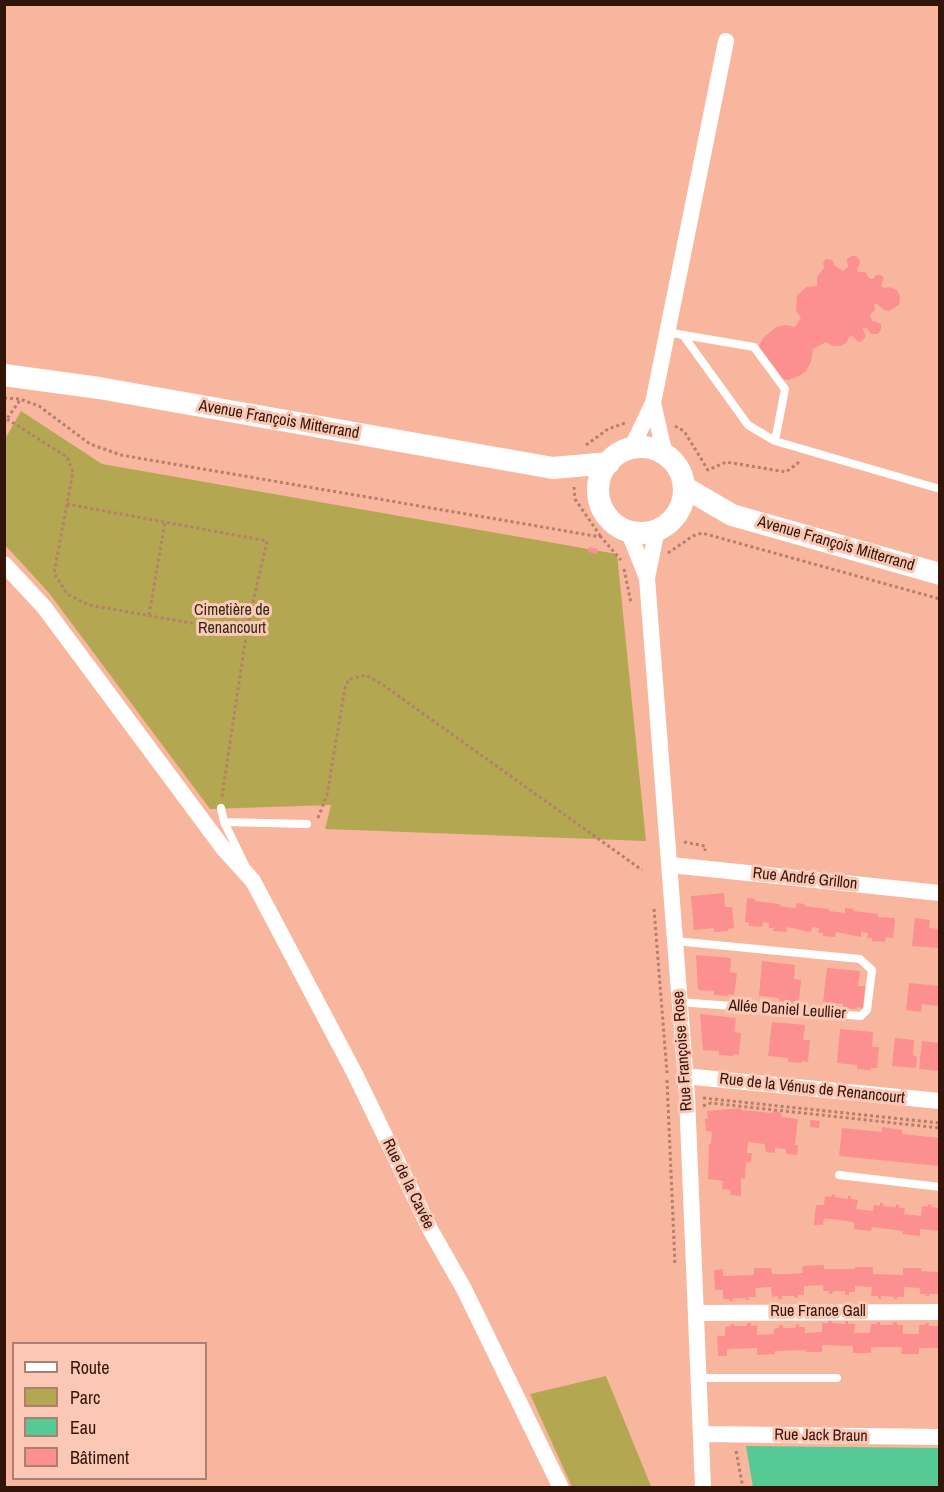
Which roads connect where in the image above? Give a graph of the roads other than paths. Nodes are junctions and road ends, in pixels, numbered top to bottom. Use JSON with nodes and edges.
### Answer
{"nodes":[{"id":1,"x":726,"y":40,"type":"dead end"},
{"id":2,"x":666,"y":332,"type":"junction"},
{"id":3,"x":683,"y":335,"type":"junction"},
{"id":4,"x":4,"y":375,"type":"edge"},
{"id":5,"x":653,"y":403,"type":"junction"},
{"id":6,"x":774,"y":441,"type":"junction"},
{"id":7,"x":631,"y":449,"type":"junction"},
{"id":8,"x":665,"y":455,"type":"junction"},
{"id":9,"x":609,"y":463,"type":"junction"},
{"id":10,"x":553,"y":468,"type":"junction"},
{"id":11,"x":684,"y":487,"type":"junction"},
{"id":12,"x":939,"y":489,"type":"edge"},
{"id":13,"x":599,"y":494,"type":"junction"},
{"id":14,"x":732,"y":516,"type":"junction"},
{"id":15,"x":665,"y":524,"type":"junction"},
{"id":16,"x":628,"y":530,"type":"junction"},
{"id":17,"x":4,"y":564,"type":"edge"},
{"id":18,"x":939,"y":573,"type":"edge"},
{"id":19,"x":647,"y":578,"type":"junction"},
{"id":20,"x":221,"y":808,"type":"road end"},
{"id":21,"x":224,"y":822,"type":"junction"},
{"id":22,"x":307,"y":824,"type":"road end"},
{"id":23,"x":670,"y":866,"type":"junction"},
{"id":24,"x":253,"y":881,"type":"junction"},
{"id":25,"x":939,"y":893,"type":"edge"},
{"id":26,"x":675,"y":941,"type":"junction"},
{"id":27,"x":679,"y":1002,"type":"junction"},
{"id":28,"x":684,"y":1076,"type":"junction"},
{"id":29,"x":939,"y":1101,"type":"edge"},
{"id":30,"x":838,"y":1175,"type":"dead end"},
{"id":31,"x":939,"y":1187,"type":"edge"},
{"id":32,"x":939,"y":1312,"type":"edge"},
{"id":33,"x":696,"y":1313,"type":"junction"},
{"id":34,"x":699,"y":1377,"type":"junction"},
{"id":35,"x":837,"y":1378,"type":"dead end"},
{"id":36,"x":702,"y":1434,"type":"junction"},
{"id":37,"x":939,"y":1437,"type":"edge"},
{"id":38,"x":561,"y":1488,"type":"edge"},
{"id":39,"x":703,"y":1488,"type":"edge"}],
"edges":[{"from":1,"to":2,"type":"street"},
{"from":2,"to":3,"type":"lane"},
{"from":2,"to":5,"type":"street"},
{"from":3,"to":6,"type":"lane"},
{"from":3,"to":6,"type":"lane"},
{"from":4,"to":10,"type":"main road","name":"Avenue François Mitterrand"},
{"from":5,"to":7,"type":"street"},
{"from":5,"to":8,"type":"street"},
{"from":6,"to":12,"type":"lane"},
{"from":7,"to":8,"type":"main road"},
{"from":7,"to":9,"type":"main road"},
{"from":8,"to":11,"type":"main road"},
{"from":9,"to":10,"type":"main road","name":"Avenue François Mitterrand"},
{"from":9,"to":13,"type":"main road"},
{"from":10,"to":13,"type":"main road","name":"Avenue François Mitterrand"},
{"from":11,"to":14,"type":"main road","name":"Avenue François Mitterrand"},
{"from":11,"to":15,"type":"main road"},
{"from":13,"to":16,"type":"main road"},
{"from":14,"to":15,"type":"main road","name":"Avenue François Mitterrand"},
{"from":14,"to":18,"type":"main road","name":"Avenue François Mitterrand"},
{"from":15,"to":16,"type":"main road"},
{"from":15,"to":19,"type":"street"},
{"from":16,"to":19,"type":"street"},
{"from":17,"to":24,"type":"street","name":"Rue de la Cavée"},
{"from":19,"to":23,"type":"street","name":"Rue Françoise Rose"},
{"from":20,"to":21,"type":"lane"},
{"from":21,"to":22,"type":"lane"},
{"from":21,"to":24,"type":"lane"},
{"from":23,"to":25,"type":"street","name":"Rue André Grillon"},
{"from":23,"to":26,"type":"street","name":"Rue Françoise Rose"},
{"from":24,"to":38,"type":"street","name":"Rue de la Cavée"},
{"from":26,"to":27,"type":"street","name":"Rue Françoise Rose"},
{"from":26,"to":27,"type":"lane","name":"Allée Daniel Leullier"},
{"from":27,"to":28,"type":"street","name":"Rue Françoise Rose"},
{"from":28,"to":29,"type":"street","name":"Rue de la Vénus de Renancourt"},
{"from":28,"to":33,"type":"street","name":"Rue Françoise Rose"},
{"from":30,"to":31,"type":"lane"},
{"from":32,"to":33,"type":"street","name":"Rue France Gall"},
{"from":33,"to":34,"type":"street","name":"Rue Françoise Rose"},
{"from":34,"to":35,"type":"lane"},
{"from":34,"to":36,"type":"street","name":"Rue Françoise Rose"},
{"from":36,"to":37,"type":"street","name":"Rue Jack Braun"},
{"from":36,"to":39,"type":"street","name":"Rue Françoise Rose"}]}
